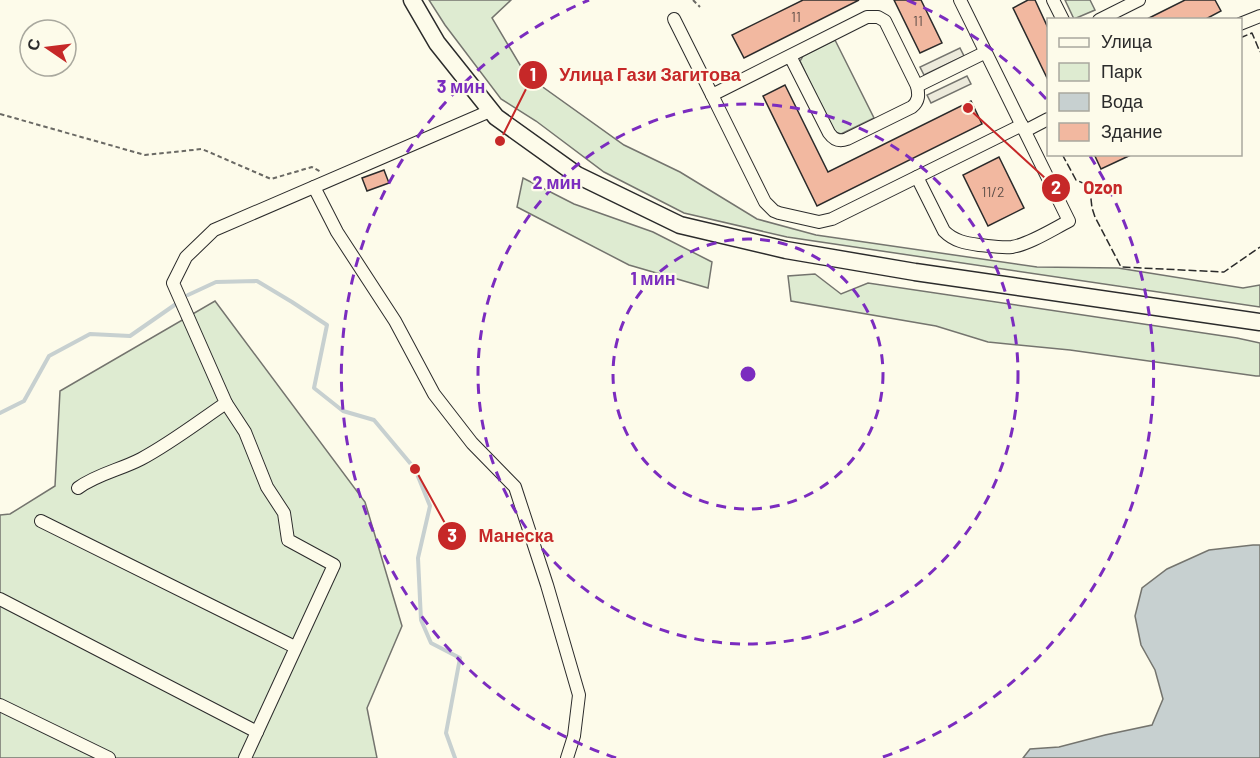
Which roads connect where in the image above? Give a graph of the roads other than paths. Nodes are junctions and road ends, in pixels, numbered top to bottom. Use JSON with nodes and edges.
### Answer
{"nodes":[{"id":1,"x":412,"y":0,"type":"edge"},
{"id":2,"x":960,"y":0,"type":"edge"},
{"id":3,"x":1053,"y":0,"type":"edge"},
{"id":4,"x":1138,"y":0,"type":"edge"},
{"id":5,"x":1260,"y":16,"type":"edge"},
{"id":6,"x":1062,"y":18,"type":"edge"},
{"id":7,"x":1103,"y":18,"type":"edge"},
{"id":8,"x":674,"y":20,"type":"dead end"},
{"id":9,"x":1242,"y":23,"type":"edge"},
{"id":10,"x":986,"y":52,"type":"junction"},
{"id":11,"x":790,"y":56,"type":"junction"},
{"id":12,"x":917,"y":86,"type":"junction"},
{"id":13,"x":712,"y":95,"type":"junction"},
{"id":14,"x":490,"y":111,"type":"junction"},
{"id":15,"x":1047,"y":119,"type":"edge"},
{"id":16,"x":1023,"y":128,"type":"junction"},
{"id":17,"x":918,"y":177,"type":"junction"},
{"id":18,"x":314,"y":187,"type":"junction"},
{"id":19,"x":1260,"y":322,"type":"edge"},
{"id":20,"x":226,"y":403,"type":"junction"},
{"id":21,"x":78,"y":488,"type":"dead end"},
{"id":22,"x":40,"y":521,"type":"dead end"},
{"id":23,"x":0,"y":599,"type":"edge"},
{"id":24,"x":295,"y":648,"type":"junction"},
{"id":25,"x":0,"y":705,"type":"edge"},
{"id":26,"x":257,"y":732,"type":"junction"},
{"id":27,"x":109,"y":758,"type":"edge"},
{"id":28,"x":245,"y":758,"type":"edge"},
{"id":29,"x":567,"y":758,"type":"edge"}],
"edges":[{"from":1,"to":14,"type":"main road"},
{"from":2,"to":10,"type":"lane"},
{"from":3,"to":6,"type":"lane"},
{"from":4,"to":7,"type":"lane"},
{"from":5,"to":9,"type":"lane"},
{"from":8,"to":13,"type":"lane"},
{"from":10,"to":12,"type":"lane"},
{"from":10,"to":16,"type":"lane"},
{"from":11,"to":12,"type":"lane"},
{"from":11,"to":12,"type":"lane"},
{"from":11,"to":13,"type":"lane"},
{"from":13,"to":17,"type":"lane"},
{"from":14,"to":18,"type":"lane"},
{"from":14,"to":19,"type":"main road"},
{"from":15,"to":16,"type":"lane"},
{"from":16,"to":17,"type":"lane"},
{"from":16,"to":17,"type":"lane"},
{"from":18,"to":20,"type":"lane"},
{"from":18,"to":29,"type":"lane"},
{"from":20,"to":21,"type":"lane"},
{"from":20,"to":24,"type":"lane"},
{"from":22,"to":24,"type":"lane"},
{"from":23,"to":26,"type":"lane"},
{"from":24,"to":26,"type":"lane"},
{"from":25,"to":27,"type":"lane"},
{"from":26,"to":28,"type":"lane"}]}
